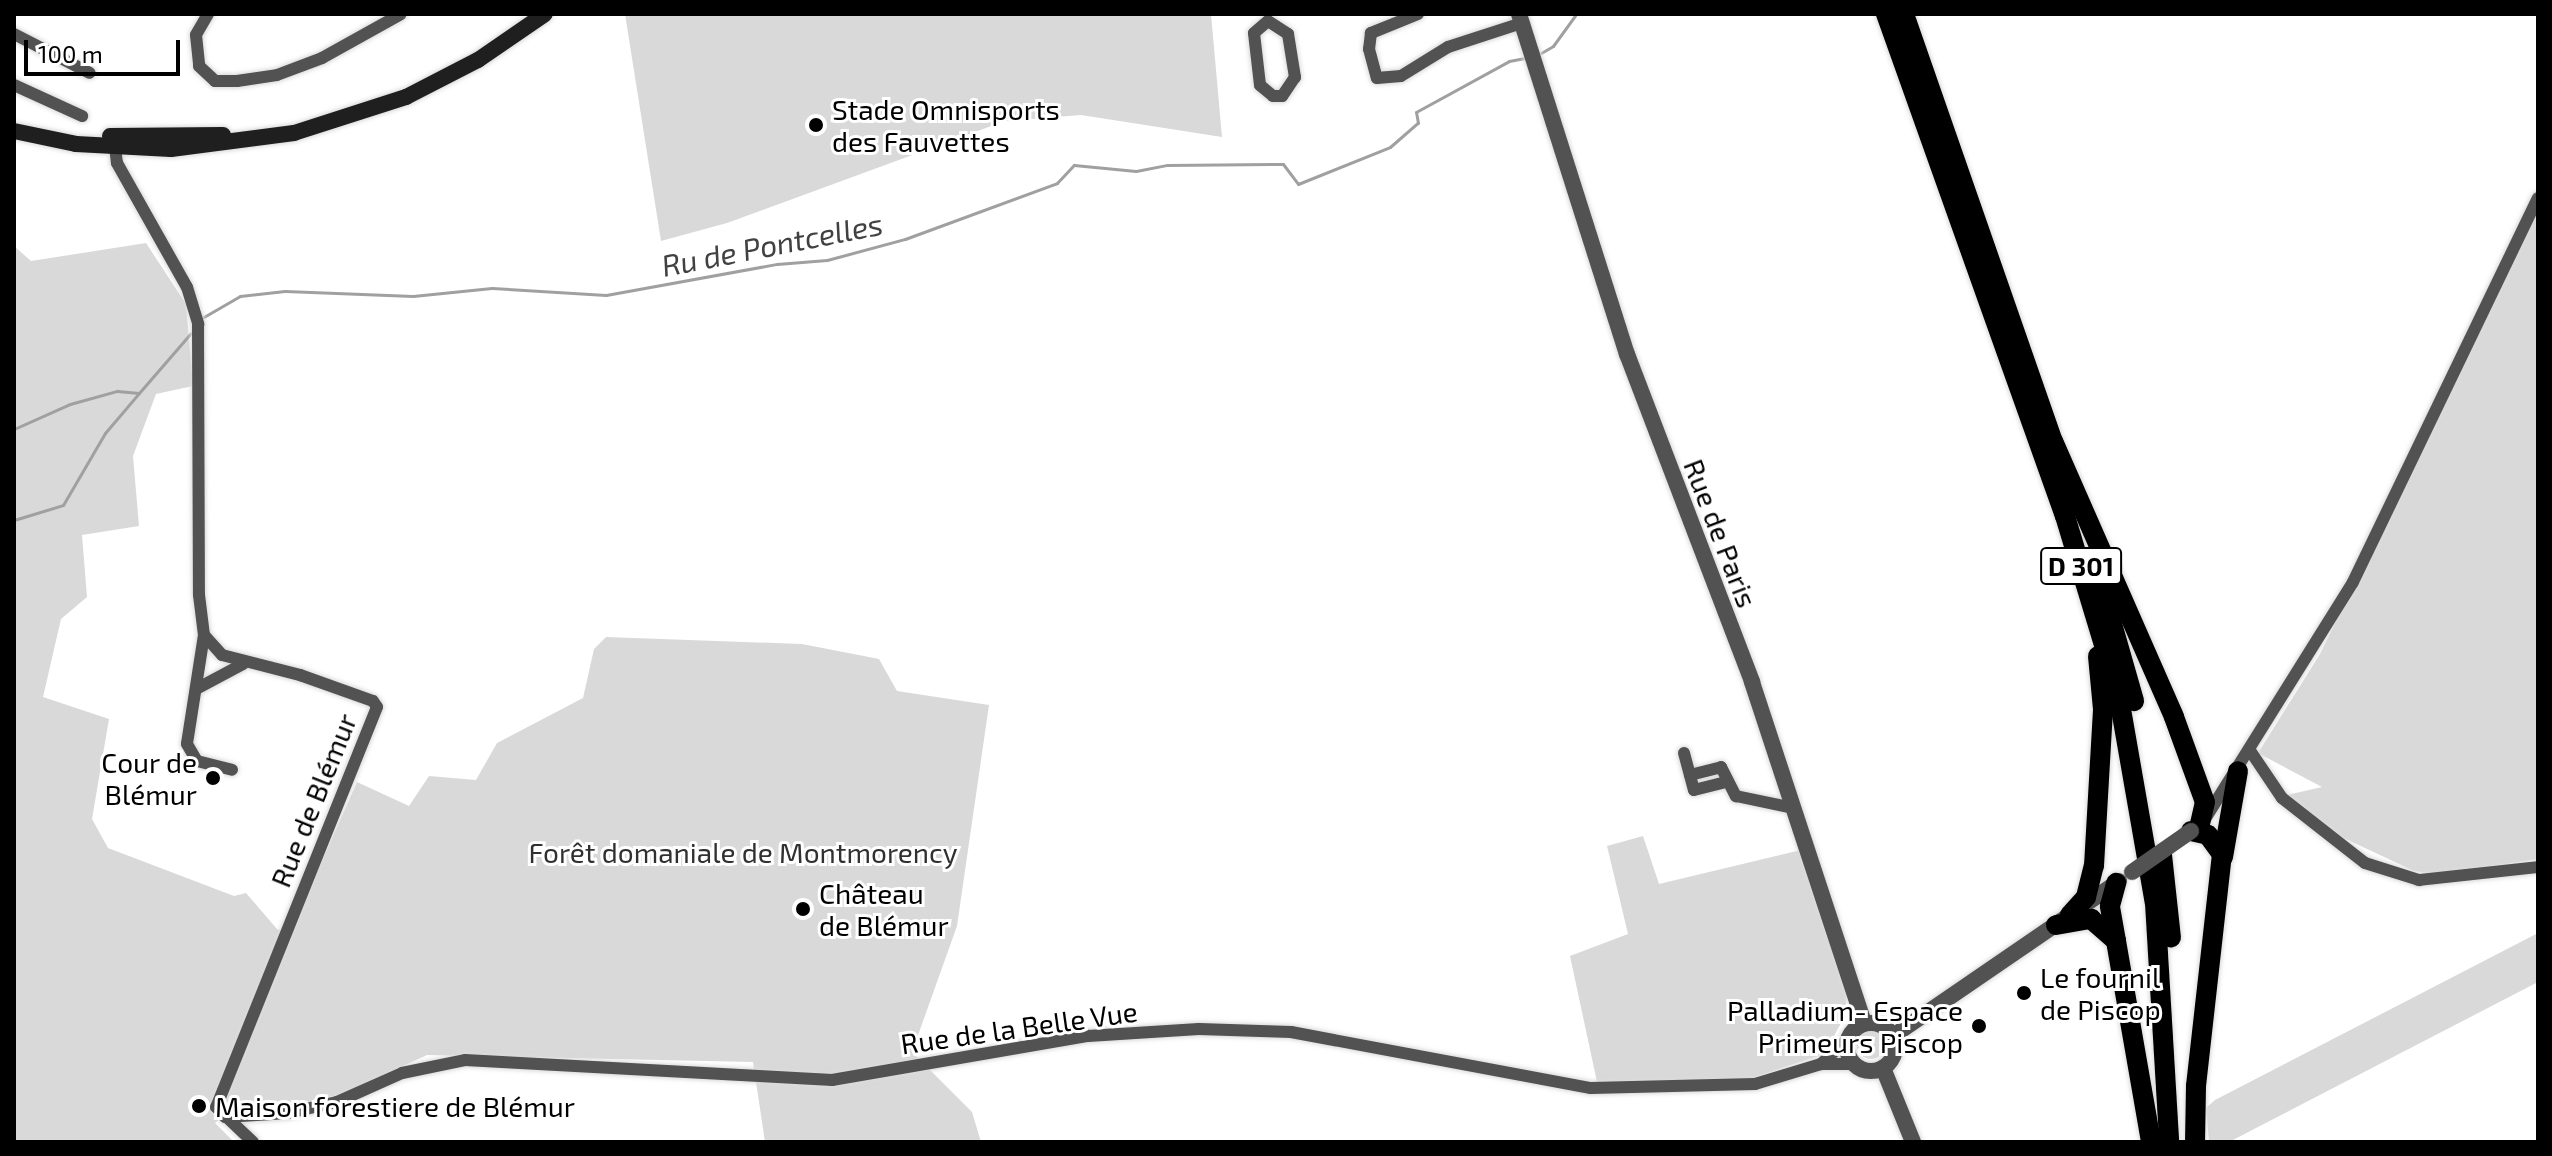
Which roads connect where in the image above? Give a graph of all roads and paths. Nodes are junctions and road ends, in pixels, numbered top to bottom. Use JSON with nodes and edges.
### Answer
{"nodes":[{"id":1,"x":208,"y":14,"type":"edge"},
{"id":2,"x":401,"y":14,"type":"edge"},
{"id":3,"x":545,"y":14,"type":"edge"},
{"id":4,"x":1418,"y":14,"type":"edge"},
{"id":5,"x":1886,"y":14,"type":"edge"},
{"id":6,"x":1904,"y":14,"type":"edge"},
{"id":7,"x":1267,"y":17,"type":"edge"},
{"id":8,"x":1521,"y":18,"type":"edge"},
{"id":9,"x":14,"y":34,"type":"edge"},
{"id":10,"x":90,"y":73,"type":"dead end"},
{"id":11,"x":14,"y":85,"type":"edge"},
{"id":12,"x":82,"y":116,"type":"dead end"},
{"id":13,"x":14,"y":124,"type":"edge"},
{"id":14,"x":14,"y":131,"type":"edge"},
{"id":15,"x":119,"y":142,"type":"junction"},
{"id":16,"x":2538,"y":198,"type":"edge"},
{"id":17,"x":2051,"y":437,"type":"junction"},
{"id":18,"x":2065,"y":516,"type":"junction"},
{"id":19,"x":204,"y":635,"type":"junction"},
{"id":20,"x":243,"y":664,"type":"junction"},
{"id":21,"x":198,"y":688,"type":"junction"},
{"id":22,"x":1684,"y":753,"type":"dead end"},
{"id":23,"x":2188,"y":755,"type":"junction"},
{"id":24,"x":2244,"y":762,"type":"junction"},
{"id":25,"x":232,"y":770,"type":"dead end"},
{"id":26,"x":1793,"y":808,"type":"junction"},
{"id":27,"x":2195,"y":828,"type":"junction"},
{"id":28,"x":2095,"y":850,"type":"junction"},
{"id":29,"x":2222,"y":865,"type":"junction"},
{"id":30,"x":2538,"y":867,"type":"edge"},
{"id":31,"x":2125,"y":877,"type":"junction"},
{"id":32,"x":2063,"y":920,"type":"junction"},
{"id":33,"x":2116,"y":941,"type":"junction"},
{"id":34,"x":1864,"y":1023,"type":"junction"},
{"id":35,"x":1893,"y":1036,"type":"junction"},
{"id":36,"x":1848,"y":1039,"type":"junction"},
{"id":37,"x":1821,"y":1064,"type":"junction"},
{"id":38,"x":1854,"y":1064,"type":"junction"},
{"id":39,"x":1883,"y":1068,"type":"junction"},
{"id":40,"x":222,"y":1115,"type":"junction"},
{"id":41,"x":253,"y":1142,"type":"edge"},
{"id":42,"x":1913,"y":1142,"type":"edge"},
{"id":43,"x":2151,"y":1142,"type":"edge"},
{"id":44,"x":2169,"y":1142,"type":"edge"},
{"id":45,"x":2183,"y":1142,"type":"edge"},
{"id":46,"x":2195,"y":1142,"type":"edge"}],
"edges":[{"from":1,"to":2,"type":"street"},
{"from":3,"to":15,"type":"main road"},
{"from":4,"to":8,"type":"street"},
{"from":5,"to":18,"type":"highway","number":"D 301"},
{"from":6,"to":17,"type":"highway","number":"D 301"},
{"from":7,"to":7,"type":"street"},
{"from":8,"to":26,"type":"street","name":"Rue de Paris"},
{"from":9,"to":10,"type":"street"},
{"from":11,"to":12,"type":"street"},
{"from":13,"to":15,"type":"main road"},
{"from":14,"to":15,"type":"main road"},
{"from":15,"to":19,"type":"street"},
{"from":16,"to":24,"type":"street"},
{"from":17,"to":23,"type":"highway"},
{"from":17,"to":45,"type":"highway","number":"D 301"},
{"from":18,"to":28,"type":"highway"},
{"from":18,"to":44,"type":"highway","number":"D 301"},
{"from":19,"to":20,"type":"street","name":"Rue de Blémur"},
{"from":19,"to":21,"type":"street"},
{"from":20,"to":21,"type":"street"},
{"from":20,"to":40,"type":"street","name":"Rue de Blémur"},
{"from":21,"to":25,"type":"street"},
{"from":22,"to":26,"type":"street"},
{"from":23,"to":24,"type":"highway"},
{"from":23,"to":27,"type":"highway"},
{"from":24,"to":27,"type":"street"},
{"from":24,"to":29,"type":"highway"},
{"from":24,"to":30,"type":"street"},
{"from":26,"to":34,"type":"street","name":"Rue de Paris"},
{"from":27,"to":29,"type":"highway"},
{"from":27,"to":31,"type":"street","bridge":true},
{"from":28,"to":31,"type":"highway"},
{"from":28,"to":32,"type":"highway"},
{"from":29,"to":46,"type":"highway"},
{"from":31,"to":32,"type":"street"},
{"from":31,"to":33,"type":"highway"},
{"from":32,"to":33,"type":"highway"},
{"from":32,"to":35,"type":"street"},
{"from":33,"to":43,"type":"highway"},
{"from":34,"to":35,"type":"street"},
{"from":34,"to":36,"type":"street"},
{"from":35,"to":39,"type":"street"},
{"from":36,"to":37,"type":"street","name":"Rue de la Belle Vue"},
{"from":36,"to":38,"type":"street"},
{"from":37,"to":38,"type":"street","name":"Rue de la Belle Vue"},
{"from":37,"to":40,"type":"street","name":"Rue de la Belle Vue"},
{"from":38,"to":39,"type":"street"},
{"from":39,"to":42,"type":"street"},
{"from":40,"to":41,"type":"street"}]}
